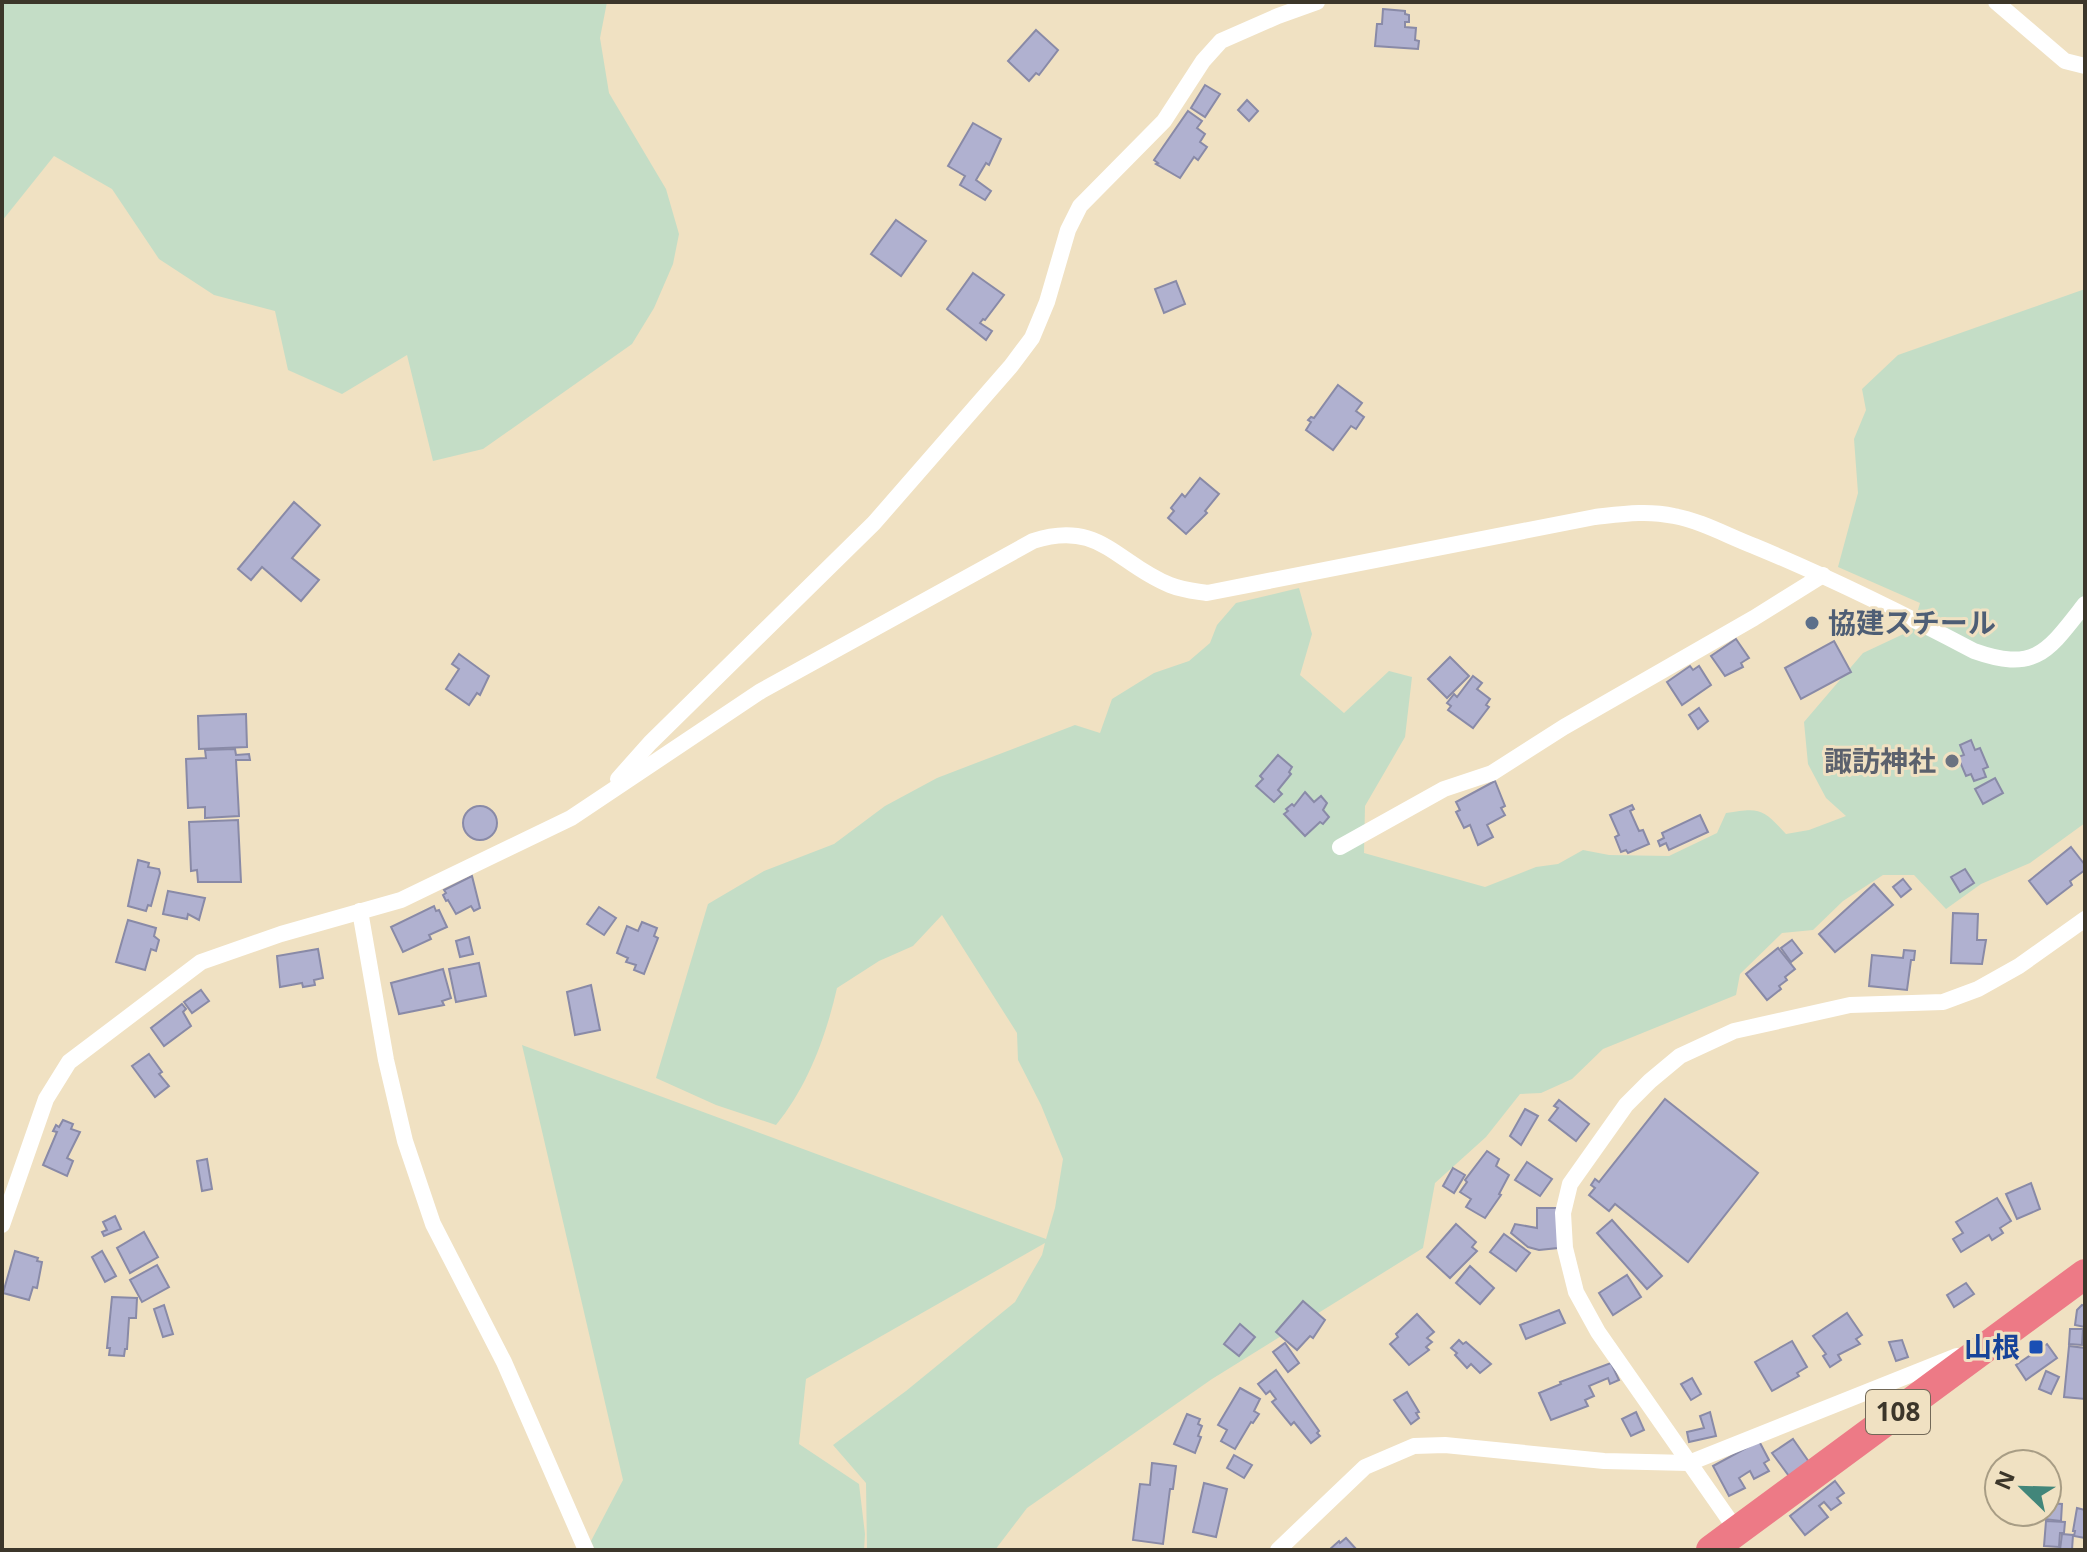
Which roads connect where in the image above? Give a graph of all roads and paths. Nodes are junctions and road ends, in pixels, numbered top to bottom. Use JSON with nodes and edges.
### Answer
{"nodes":[{"id":1,"x":1317,"y":2,"type":"edge"},
{"id":2,"x":1996,"y":2,"type":"edge"},
{"id":3,"x":2085,"y":66,"type":"edge"},
{"id":4,"x":1823,"y":575,"type":"junction"},
{"id":5,"x":2085,"y":604,"type":"edge"},
{"id":6,"x":604,"y":796,"type":"junction"},
{"id":7,"x":1340,"y":847,"type":"dead end"},
{"id":8,"x":360,"y":911,"type":"junction"},
{"id":9,"x":2085,"y":919,"type":"edge"},
{"id":10,"x":2,"y":1225,"type":"edge"},
{"id":11,"x":2085,"y":1274,"type":"edge"},
{"id":12,"x":1994,"y":1341,"type":"junction"},
{"id":13,"x":1689,"y":1463,"type":"junction"},
{"id":14,"x":1737,"y":1531,"type":"junction"},
{"id":15,"x":586,"y":1550,"type":"edge"},
{"id":16,"x":1278,"y":1550,"type":"edge"},
{"id":17,"x":1711,"y":1550,"type":"edge"}],
"edges":[{"from":1,"to":6,"type":"street"},
{"from":2,"to":3,"type":"street"},
{"from":4,"to":5,"type":"street"},
{"from":4,"to":6,"type":"street"},
{"from":4,"to":7,"type":"street"},
{"from":6,"to":8,"type":"street"},
{"from":8,"to":10,"type":"street"},
{"from":8,"to":15,"type":"street"},
{"from":9,"to":13,"type":"street"},
{"from":11,"to":12,"type":"highway","number":"108"},
{"from":12,"to":13,"type":"street"},
{"from":12,"to":14,"type":"highway","number":"108"},
{"from":13,"to":14,"type":"street"},
{"from":13,"to":16,"type":"street"},
{"from":14,"to":17,"type":"highway","number":"108"}]}
